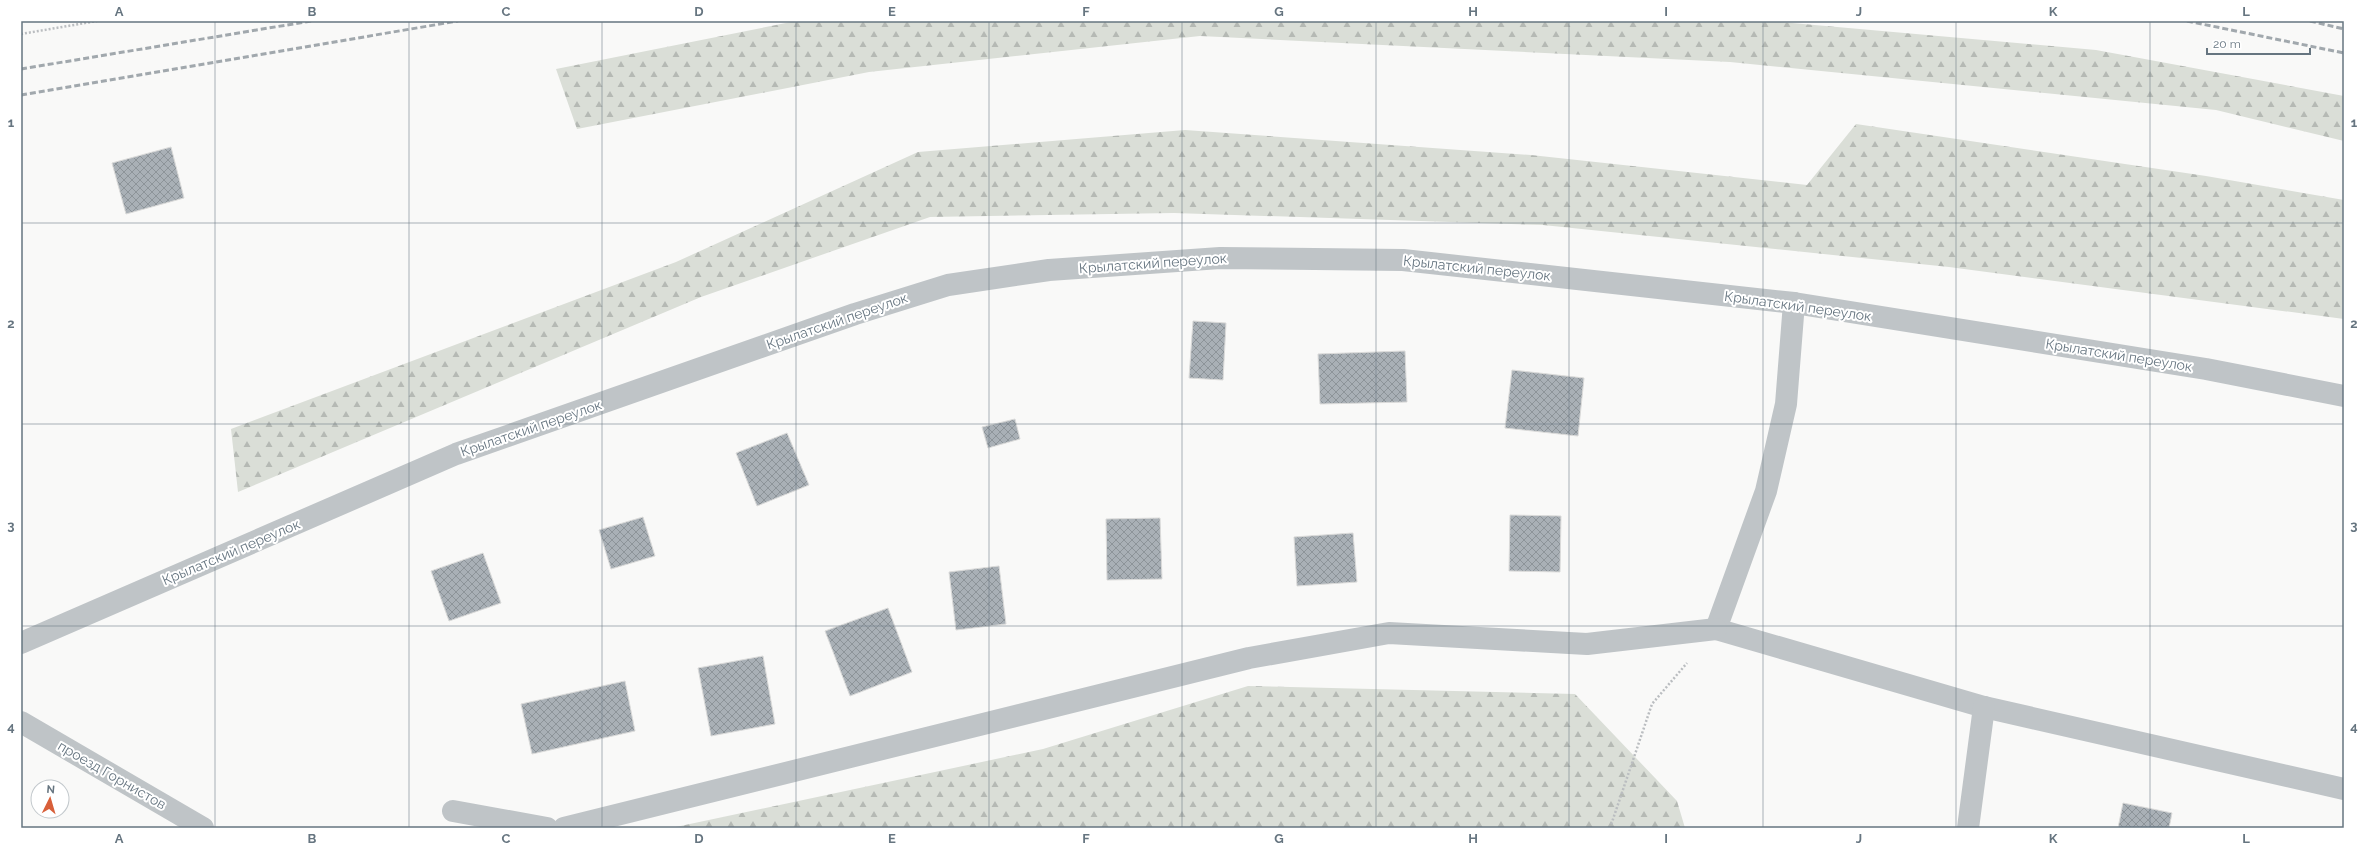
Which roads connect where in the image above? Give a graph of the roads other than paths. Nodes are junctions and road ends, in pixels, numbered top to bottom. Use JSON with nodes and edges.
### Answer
{"nodes":[{"id":1,"x":1794,"y":303,"type":"junction"},
{"id":2,"x":2344,"y":396,"type":"edge"},
{"id":3,"x":1716,"y":628,"type":"junction"},
{"id":4,"x":21,"y":643,"type":"edge"},
{"id":5,"x":1984,"y":707,"type":"junction"},
{"id":6,"x":21,"y":722,"type":"edge"},
{"id":7,"x":2344,"y":789,"type":"edge"},
{"id":8,"x":453,"y":811,"type":"dead end"},
{"id":9,"x":203,"y":828,"type":"edge"},
{"id":10,"x":547,"y":828,"type":"edge"},
{"id":11,"x":564,"y":828,"type":"edge"},
{"id":12,"x":1968,"y":828,"type":"edge"}],
"edges":[{"from":1,"to":2,"type":"street","name":"Крылатский переулок"},
{"from":1,"to":3,"type":"street"},
{"from":1,"to":4,"type":"street","name":"Крылатский переулок"},
{"from":3,"to":5,"type":"street"},
{"from":3,"to":11,"type":"street"},
{"from":5,"to":7,"type":"street"},
{"from":5,"to":12,"type":"street"},
{"from":6,"to":9,"type":"street","name":"проезд Горнистов"},
{"from":8,"to":10,"type":"street"}]}
